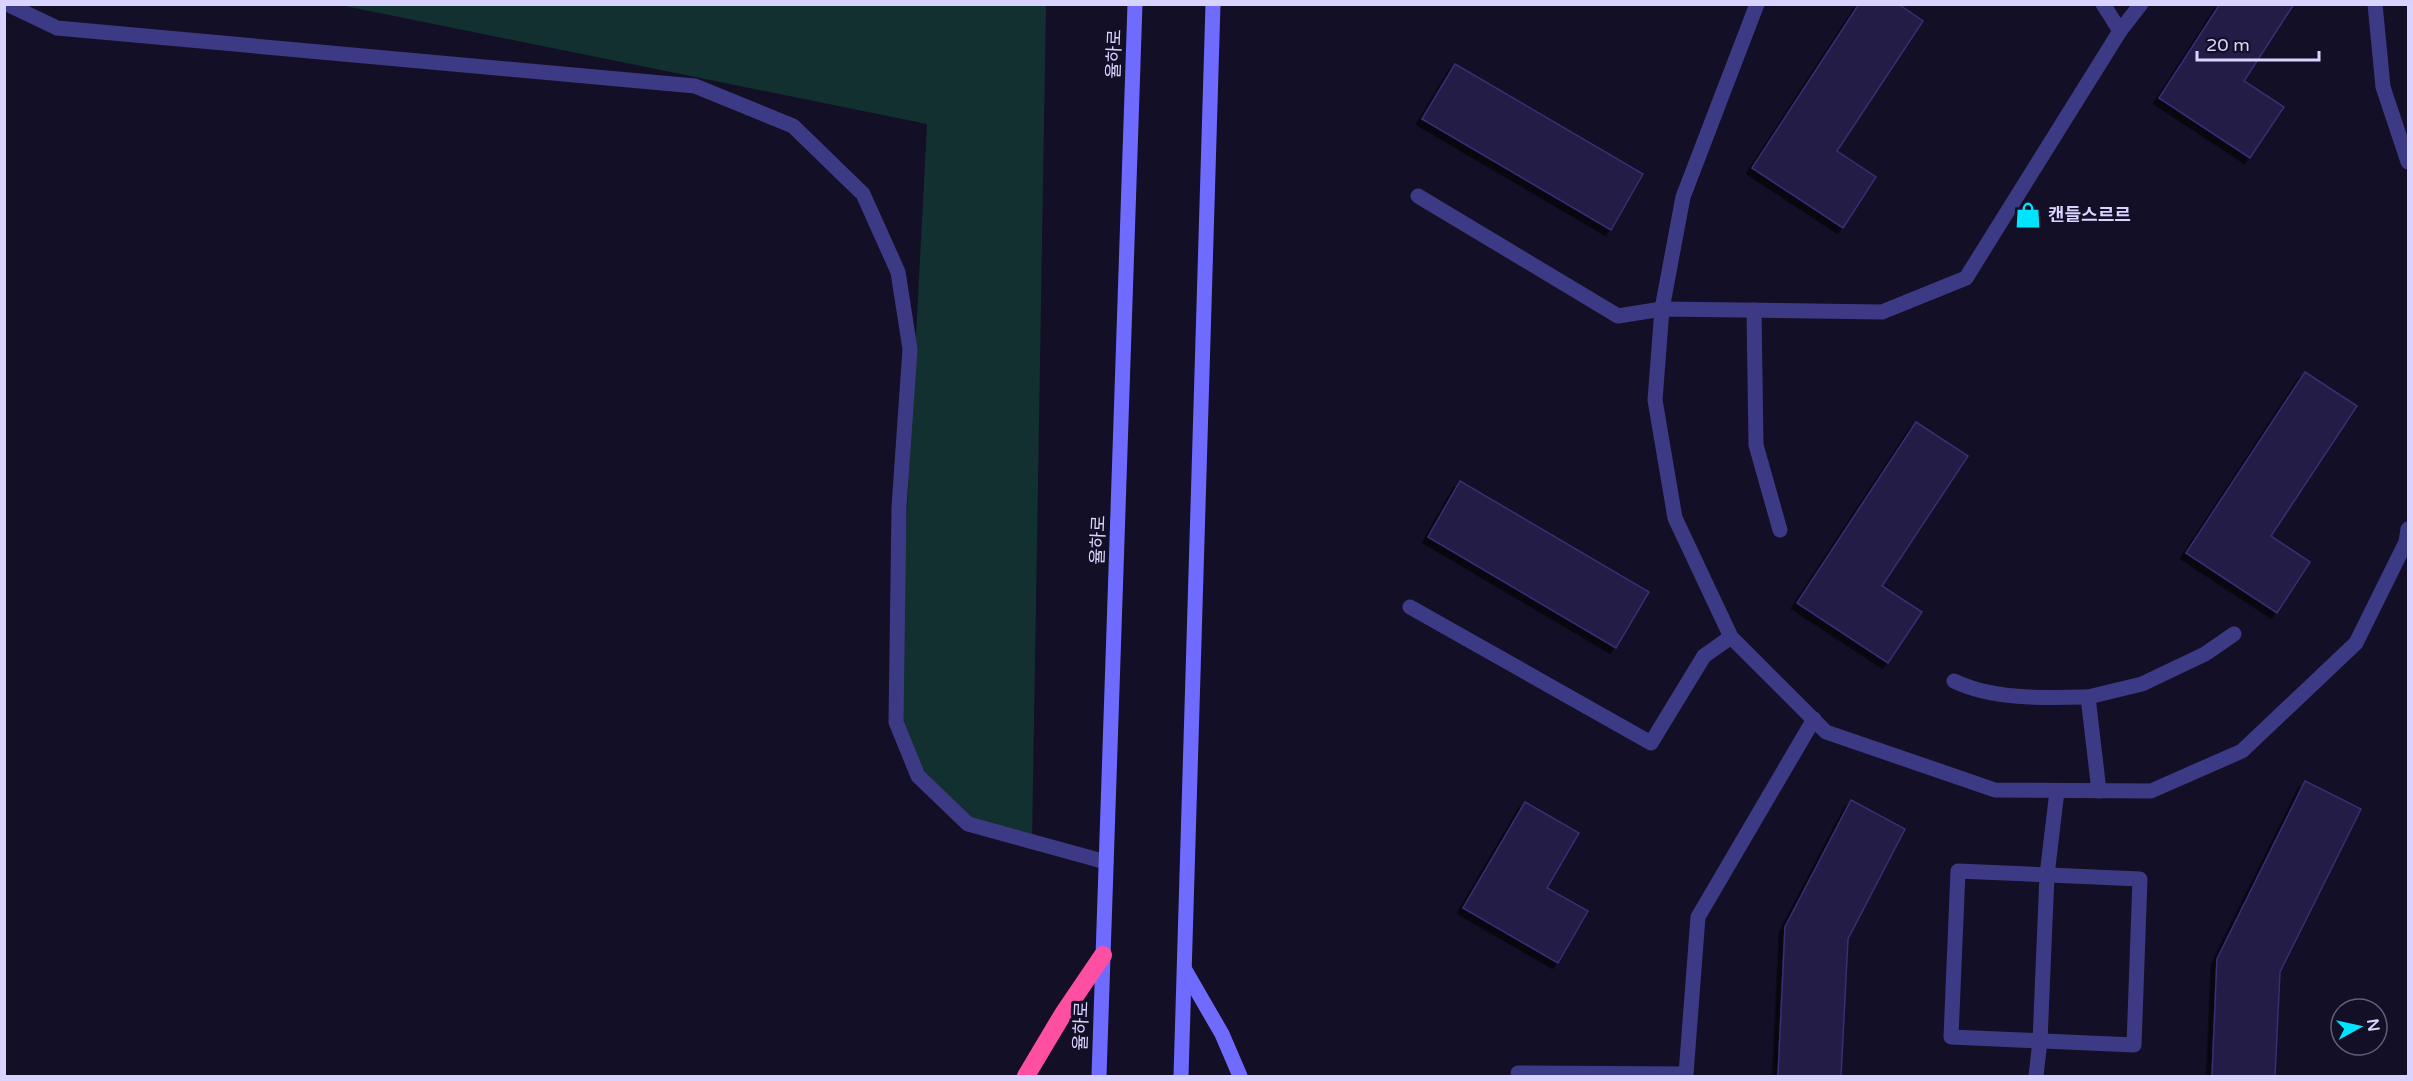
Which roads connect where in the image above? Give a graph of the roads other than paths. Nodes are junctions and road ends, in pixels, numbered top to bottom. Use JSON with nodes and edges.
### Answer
{"nodes":[{"id":1,"x":7,"y":4,"type":"edge"},
{"id":2,"x":1135,"y":4,"type":"edge"},
{"id":3,"x":1213,"y":4,"type":"edge"},
{"id":4,"x":1757,"y":4,"type":"edge"},
{"id":5,"x":2103,"y":4,"type":"edge"},
{"id":6,"x":2141,"y":4,"type":"edge"},
{"id":7,"x":2375,"y":4,"type":"edge"},
{"id":8,"x":2120,"y":31,"type":"junction"},
{"id":9,"x":2409,"y":162,"type":"edge"},
{"id":10,"x":1418,"y":196,"type":"dead end"},
{"id":11,"x":1662,"y":309,"type":"junction"},
{"id":12,"x":1754,"y":310,"type":"junction"},
{"id":13,"x":2409,"y":529,"type":"edge"},
{"id":14,"x":1780,"y":530,"type":"dead end"},
{"id":15,"x":1410,"y":606,"type":"dead end"},
{"id":16,"x":2234,"y":634,"type":"dead end"},
{"id":17,"x":1731,"y":637,"type":"junction"},
{"id":18,"x":1954,"y":681,"type":"dead end"},
{"id":19,"x":2088,"y":697,"type":"junction"},
{"id":20,"x":1814,"y":719,"type":"junction"},
{"id":21,"x":2057,"y":791,"type":"junction"},
{"id":22,"x":2099,"y":791,"type":"junction"},
{"id":23,"x":1106,"y":862,"type":"junction"},
{"id":24,"x":2047,"y":875,"type":"junction"},
{"id":25,"x":1103,"y":955,"type":"junction"},
{"id":26,"x":1184,"y":968,"type":"junction"},
{"id":27,"x":2040,"y":1041,"type":"junction"},
{"id":28,"x":1518,"y":1073,"type":"dead end"},
{"id":29,"x":1026,"y":1077,"type":"edge"},
{"id":30,"x":1099,"y":1077,"type":"edge"},
{"id":31,"x":1181,"y":1077,"type":"edge"},
{"id":32,"x":1240,"y":1077,"type":"edge"},
{"id":33,"x":2036,"y":1077,"type":"edge"}],
"edges":[{"from":1,"to":23,"type":"street"},
{"from":2,"to":23,"type":"main road","name":"율하로"},
{"from":3,"to":26,"type":"main road"},
{"from":4,"to":11,"type":"street"},
{"from":5,"to":8,"type":"street"},
{"from":6,"to":8,"type":"street"},
{"from":7,"to":9,"type":"street"},
{"from":8,"to":12,"type":"street"},
{"from":10,"to":11,"type":"street"},
{"from":11,"to":12,"type":"street"},
{"from":11,"to":17,"type":"street"},
{"from":12,"to":14,"type":"street"},
{"from":13,"to":22,"type":"street"},
{"from":15,"to":17,"type":"street"},
{"from":16,"to":19,"type":"street"},
{"from":17,"to":20,"type":"street"},
{"from":18,"to":19,"type":"street"},
{"from":19,"to":22,"type":"street"},
{"from":20,"to":21,"type":"street"},
{"from":20,"to":28,"type":"street"},
{"from":21,"to":22,"type":"street"},
{"from":21,"to":24,"type":"street"},
{"from":23,"to":25,"type":"main road","name":"율하로"},
{"from":24,"to":27,"type":"street"},
{"from":24,"to":27,"type":"street"},
{"from":24,"to":27,"type":"street"},
{"from":25,"to":29,"type":"highway"},
{"from":25,"to":30,"type":"main road","name":"율하로"},
{"from":26,"to":31,"type":"main road"},
{"from":26,"to":32,"type":"main road"},
{"from":27,"to":33,"type":"street"}]}
